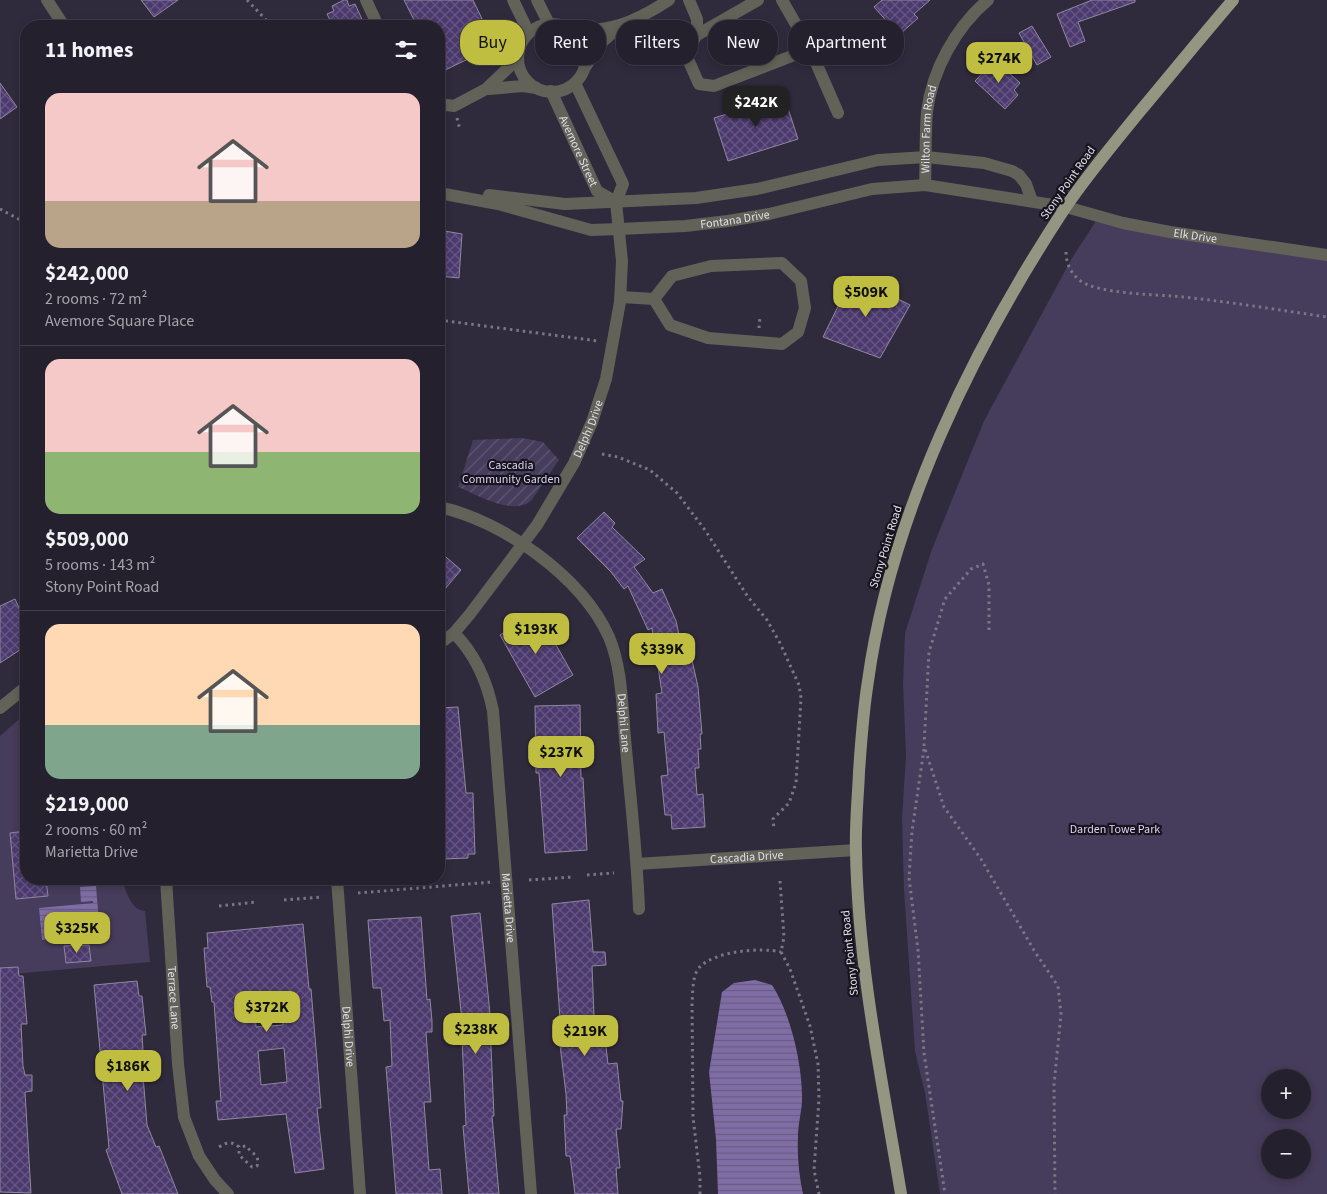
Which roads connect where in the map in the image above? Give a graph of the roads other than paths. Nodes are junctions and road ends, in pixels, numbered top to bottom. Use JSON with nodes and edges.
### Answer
{"nodes":[{"id":1,"x":47,"y":0,"type":"edge"},
{"id":2,"x":366,"y":0,"type":"edge"},
{"id":3,"x":513,"y":0,"type":"edge"},
{"id":4,"x":537,"y":0,"type":"edge"},
{"id":5,"x":669,"y":0,"type":"edge"},
{"id":6,"x":689,"y":0,"type":"edge"},
{"id":7,"x":758,"y":0,"type":"edge"},
{"id":8,"x":782,"y":0,"type":"edge"},
{"id":9,"x":988,"y":0,"type":"edge"},
{"id":10,"x":1233,"y":0,"type":"edge"},
{"id":11,"x":60,"y":20,"type":"edge"},
{"id":12,"x":375,"y":20,"type":"edge"},
{"id":13,"x":547,"y":20,"type":"edge"},
{"id":14,"x":633,"y":20,"type":"edge"},
{"id":15,"x":697,"y":20,"type":"edge"},
{"id":16,"x":793,"y":20,"type":"edge"},
{"id":17,"x":535,"y":29,"type":"edge"},
{"id":18,"x":616,"y":30,"type":"edge"},
{"id":19,"x":529,"y":33,"type":"junction"},
{"id":20,"x":698,"y":34,"type":"edge"},
{"id":21,"x":525,"y":37,"type":"edge"},
{"id":22,"x":788,"y":57,"type":"edge"},
{"id":23,"x":511,"y":65,"type":"edge"},
{"id":24,"x":520,"y":65,"type":"edge"},
{"id":25,"x":584,"y":65,"type":"edge"},
{"id":26,"x":690,"y":65,"type":"edge"},
{"id":27,"x":817,"y":65,"type":"edge"},
{"id":28,"x":584,"y":68,"type":"junction"},
{"id":29,"x":575,"y":83,"type":"junction"},
{"id":30,"x":486,"y":89,"type":"junction"},
{"id":31,"x":546,"y":90,"type":"junction"},
{"id":32,"x":445,"y":105,"type":"edge"},
{"id":33,"x":838,"y":113,"type":"dead end"},
{"id":34,"x":926,"y":157,"type":"junction"},
{"id":35,"x":926,"y":185,"type":"junction"},
{"id":36,"x":445,"y":193,"type":"edge"},
{"id":37,"x":445,"y":194,"type":"edge"},
{"id":38,"x":1032,"y":201,"type":"junction"},
{"id":39,"x":616,"y":202,"type":"junction"},
{"id":40,"x":1066,"y":206,"type":"junction"},
{"id":41,"x":619,"y":229,"type":"junction"},
{"id":42,"x":1327,"y":255,"type":"edge"},
{"id":43,"x":621,"y":297,"type":"junction"},
{"id":44,"x":654,"y":299,"type":"junction"},
{"id":45,"x":445,"y":509,"type":"edge"},
{"id":46,"x":522,"y":544,"type":"junction"},
{"id":47,"x":454,"y":633,"type":"junction"},
{"id":48,"x":445,"y":640,"type":"edge"},
{"id":49,"x":20,"y":692,"type":"edge"},
{"id":50,"x":0,"y":708,"type":"edge"},
{"id":51,"x":856,"y":850,"type":"junction"},
{"id":52,"x":637,"y":864,"type":"junction"},
{"id":53,"x":166,"y":885,"type":"edge"},
{"id":54,"x":337,"y":885,"type":"edge"},
{"id":55,"x":640,"y":909,"type":"dead end"},
{"id":56,"x":228,"y":1194,"type":"edge"},
{"id":57,"x":360,"y":1194,"type":"edge"},
{"id":58,"x":532,"y":1194,"type":"edge"},
{"id":59,"x":900,"y":1194,"type":"edge"}],
"edges":[{"from":1,"to":11,"type":"street"},
{"from":2,"to":12,"type":"street"},
{"from":3,"to":19,"type":"street"},
{"from":4,"to":13,"type":"street"},
{"from":5,"to":14,"type":"street"},
{"from":6,"to":15,"type":"street"},
{"from":7,"to":20,"type":"street"},
{"from":8,"to":16,"type":"street"},
{"from":9,"to":34,"type":"street","name":"Wilton Farm Road"},
{"from":10,"to":40,"type":"main road","name":"Stony Point Road"},
{"from":17,"to":19,"type":"street"},
{"from":18,"to":28,"type":"street"},
{"from":19,"to":21,"type":"street"},
{"from":22,"to":26,"type":"street"},
{"from":23,"to":30,"type":"street"},
{"from":24,"to":31,"type":"street"},
{"from":25,"to":28,"type":"street"},
{"from":27,"to":33,"type":"street"},
{"from":28,"to":29,"type":"street"},
{"from":29,"to":31,"type":"street"},
{"from":29,"to":39,"type":"street","name":"Avemore Street"},
{"from":30,"to":31,"type":"street"},
{"from":30,"to":32,"type":"street"},
{"from":31,"to":39,"type":"street","name":"Avemore Street"},
{"from":34,"to":35,"type":"street","name":"Wilton Farm Road"},
{"from":34,"to":38,"type":"street"},
{"from":34,"to":39,"type":"street"},
{"from":35,"to":38,"type":"street","name":"Fontana Drive"},
{"from":35,"to":41,"type":"street","name":"Fontana Drive"},
{"from":36,"to":39,"type":"street"},
{"from":37,"to":41,"type":"street","name":"Fontana Drive"},
{"from":38,"to":40,"type":"street","name":"Elk Drive"},
{"from":39,"to":41,"type":"street","name":"Avemore Street"},
{"from":40,"to":42,"type":"street","name":"Elk Drive"},
{"from":40,"to":51,"type":"main road","name":"Stony Point Road"},
{"from":41,"to":43,"type":"street","name":"Delphi Drive"},
{"from":43,"to":44,"type":"street"},
{"from":43,"to":46,"type":"street","name":"Delphi Drive"},
{"from":44,"to":44,"type":"street"},
{"from":45,"to":46,"type":"street","name":"Delphi Lane"},
{"from":46,"to":47,"type":"street","name":"Delphi Drive"},
{"from":46,"to":52,"type":"street","name":"Delphi Lane"},
{"from":47,"to":48,"type":"street","name":"Delphi Drive"},
{"from":47,"to":58,"type":"street","name":"Marietta Drive"},
{"from":49,"to":50,"type":"street"},
{"from":51,"to":52,"type":"street","name":"Cascadia Drive"},
{"from":51,"to":59,"type":"main road","name":"Stony Point Road"},
{"from":52,"to":55,"type":"street","name":"Delphi Lane"},
{"from":53,"to":56,"type":"street","name":"Terrace Lane"},
{"from":54,"to":57,"type":"street","name":"Delphi Drive"}]}
